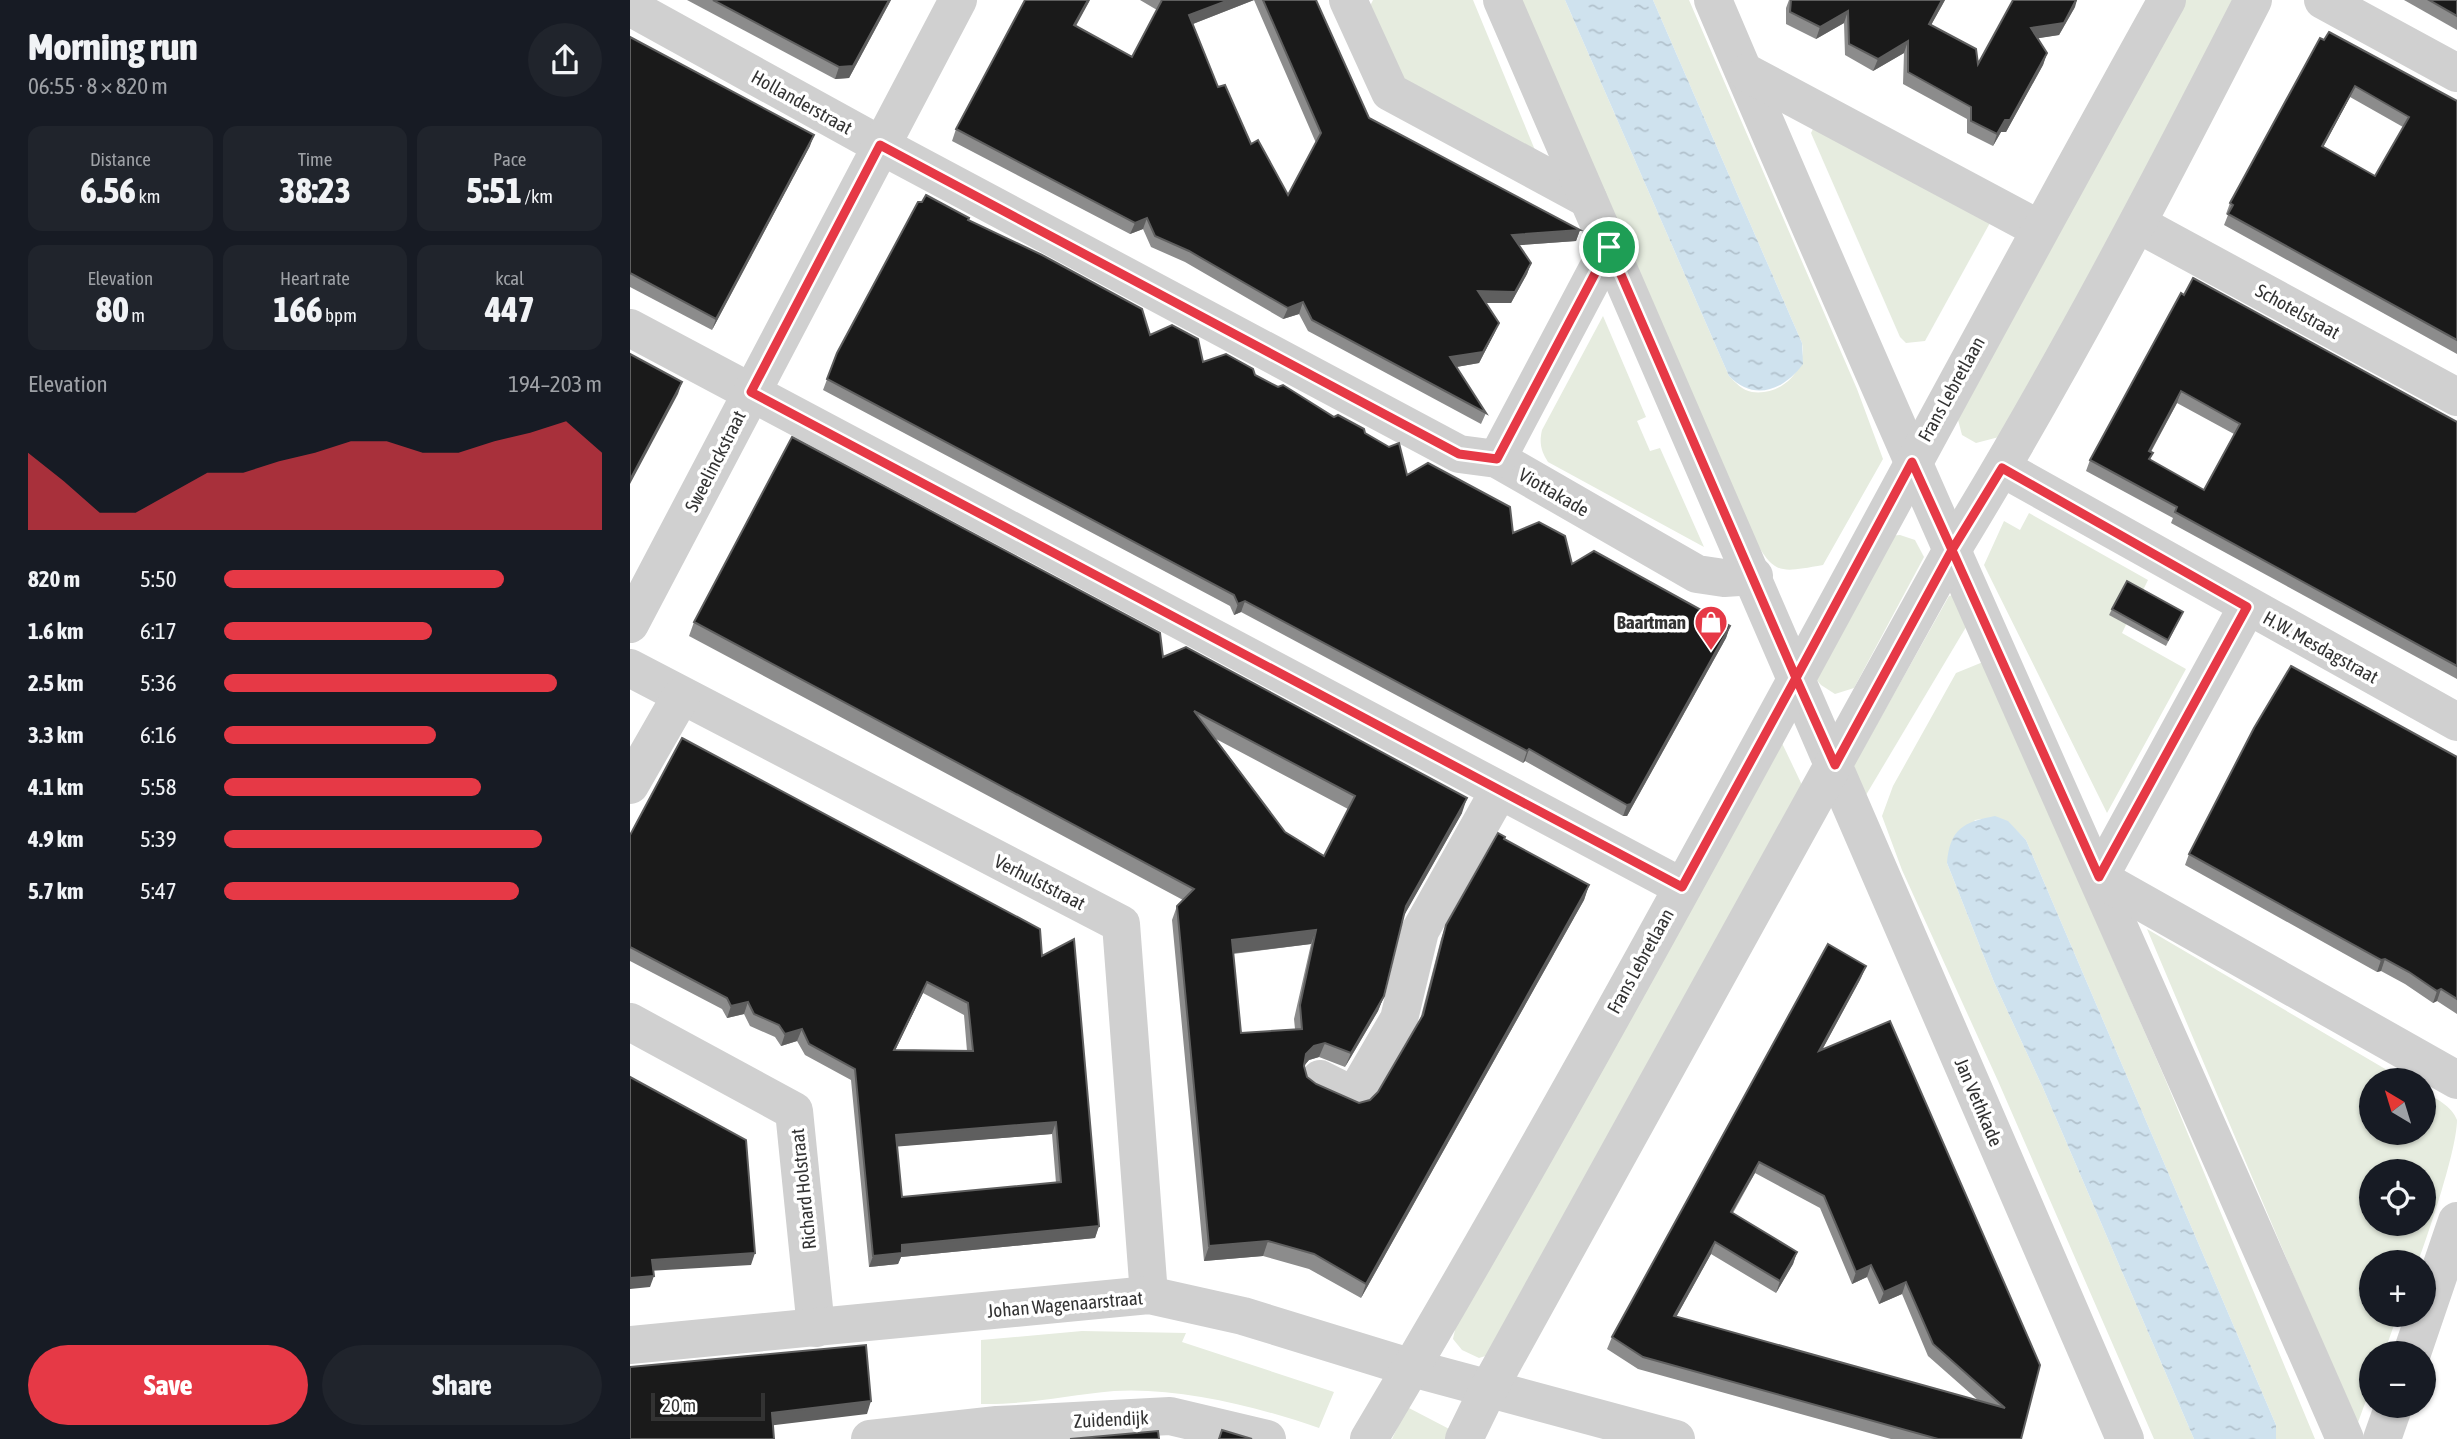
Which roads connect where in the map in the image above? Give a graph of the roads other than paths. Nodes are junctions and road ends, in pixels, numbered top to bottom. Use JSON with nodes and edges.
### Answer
{"nodes":[{"id":1,"x":958,"y":0,"type":"edge"},
{"id":2,"x":1348,"y":0,"type":"edge"},
{"id":3,"x":1502,"y":0,"type":"edge"},
{"id":4,"x":2167,"y":0,"type":"edge"},
{"id":5,"x":2253,"y":0,"type":"edge"},
{"id":6,"x":2323,"y":0,"type":"edge"},
{"id":7,"x":630,"y":7,"type":"edge"},
{"id":8,"x":1726,"y":9,"type":"edge"},
{"id":9,"x":1747,"y":73,"type":"junction"},
{"id":10,"x":2457,"y":73,"type":"edge"},
{"id":11,"x":880,"y":145,"type":"junction"},
{"id":12,"x":1588,"y":199,"type":"junction"},
{"id":13,"x":2138,"y":224,"type":"junction"},
{"id":14,"x":2039,"y":229,"type":"junction"},
{"id":15,"x":1609,"y":247,"type":"junction"},
{"id":16,"x":630,"y":328,"type":"edge"},
{"id":17,"x":751,"y":392,"type":"junction"},
{"id":18,"x":2457,"y":397,"type":"edge"},
{"id":19,"x":1497,"y":459,"type":"junction"},
{"id":20,"x":1912,"y":462,"type":"junction"},
{"id":21,"x":2002,"y":468,"type":"junction"},
{"id":22,"x":1952,"y":550,"type":"junction"},
{"id":23,"x":1754,"y":576,"type":"junction"},
{"id":24,"x":2247,"y":607,"type":"junction"},
{"id":25,"x":630,"y":624,"type":"edge"},
{"id":26,"x":630,"y":668,"type":"edge"},
{"id":27,"x":1796,"y":678,"type":"junction"},
{"id":28,"x":681,"y":696,"type":"junction"},
{"id":29,"x":2457,"y":722,"type":"edge"},
{"id":30,"x":1835,"y":765,"type":"junction"},
{"id":31,"x":630,"y":785,"type":"edge"},
{"id":32,"x":1499,"y":791,"type":"junction"},
{"id":33,"x":2099,"y":877,"type":"junction"},
{"id":34,"x":1682,"y":887,"type":"junction"},
{"id":35,"x":630,"y":1022,"type":"edge"},
{"id":36,"x":1320,"y":1079,"type":"dead end"},
{"id":37,"x":2457,"y":1080,"type":"edge"},
{"id":38,"x":2457,"y":1221,"type":"edge"},
{"id":39,"x":1149,"y":1294,"type":"junction"},
{"id":40,"x":816,"y":1328,"type":"junction"},
{"id":41,"x":2416,"y":1341,"type":"edge"},
{"id":42,"x":630,"y":1345,"type":"edge"},
{"id":43,"x":1412,"y":1368,"type":"junction"},
{"id":44,"x":1489,"y":1388,"type":"junction"},
{"id":45,"x":2389,"y":1418,"type":"edge"},
{"id":46,"x":870,"y":1439,"type":"edge"},
{"id":47,"x":1267,"y":1439,"type":"edge"},
{"id":48,"x":1369,"y":1439,"type":"edge"},
{"id":49,"x":1464,"y":1439,"type":"edge"},
{"id":50,"x":1676,"y":1439,"type":"edge"},
{"id":51,"x":2125,"y":1439,"type":"edge"},
{"id":52,"x":2346,"y":1439,"type":"edge"},
{"id":53,"x":2382,"y":1439,"type":"edge"}],
"edges":[{"from":1,"to":11,"type":"street","name":"Sweelinckstraat"},
{"from":2,"to":12,"type":"street"},
{"from":3,"to":12,"type":"street"},
{"from":4,"to":14,"type":"street","name":"Frans Lebretlaan"},
{"from":5,"to":13,"type":"street"},
{"from":6,"to":10,"type":"street"},
{"from":7,"to":11,"type":"street","name":"Hollanderstraat"},
{"from":8,"to":9,"type":"street"},
{"from":9,"to":14,"type":"street"},
{"from":9,"to":20,"type":"street"},
{"from":11,"to":17,"type":"street","name":"Sweelinckstraat"},
{"from":11,"to":19,"type":"street","name":"Hollanderstraat"},
{"from":12,"to":15,"type":"street"},
{"from":13,"to":18,"type":"street","name":"Schotelstraat"},
{"from":13,"to":21,"type":"street"},
{"from":14,"to":20,"type":"street","name":"Frans Lebretlaan"},
{"from":15,"to":19,"type":"street","name":"Viottakade"},
{"from":15,"to":23,"type":"street"},
{"from":16,"to":17,"type":"street"},
{"from":17,"to":25,"type":"street","name":"Sweelinckstraat"},
{"from":17,"to":32,"type":"street"},
{"from":19,"to":23,"type":"street","name":"Viottakade"},
{"from":20,"to":22,"type":"street"},
{"from":20,"to":27,"type":"street","name":"Frans Lebretlaan"},
{"from":21,"to":22,"type":"street"},
{"from":21,"to":24,"type":"street","name":"H.W. Mesdagstraat"},
{"from":22,"to":30,"type":"street"},
{"from":22,"to":33,"type":"street"},
{"from":23,"to":27,"type":"street"},
{"from":24,"to":29,"type":"street","name":"H.W. Mesdagstraat"},
{"from":24,"to":33,"type":"street"},
{"from":26,"to":28,"type":"street","name":"Verhulststraat"},
{"from":27,"to":30,"type":"street"},
{"from":27,"to":34,"type":"street","name":"Frans Lebretlaan"},
{"from":28,"to":31,"type":"street"},
{"from":28,"to":39,"type":"street","name":"Verhulststraat"},
{"from":30,"to":44,"type":"street"},
{"from":30,"to":51,"type":"street","name":"Jan Vethkade"},
{"from":32,"to":34,"type":"street"},
{"from":32,"to":36,"type":"street"},
{"from":33,"to":37,"type":"street"},
{"from":33,"to":52,"type":"street"},
{"from":34,"to":43,"type":"street","name":"Frans Lebretlaan"},
{"from":35,"to":40,"type":"street","name":"Richard Holstraat"},
{"from":38,"to":41,"type":"street"},
{"from":39,"to":40,"type":"street","name":"Johan Wagenaarstraat"},
{"from":39,"to":43,"type":"street","name":"Johan Wagenaarstraat"},
{"from":40,"to":42,"type":"street","name":"Johan Wagenaarstraat"},
{"from":43,"to":44,"type":"street","name":"Johan Wagenaarstraat"},
{"from":43,"to":48,"type":"street","name":"Frans Lebretlaan"},
{"from":44,"to":49,"type":"street"},
{"from":44,"to":50,"type":"street"},
{"from":45,"to":53,"type":"street"},
{"from":46,"to":47,"type":"street","name":"Zuidendijk"}]}
